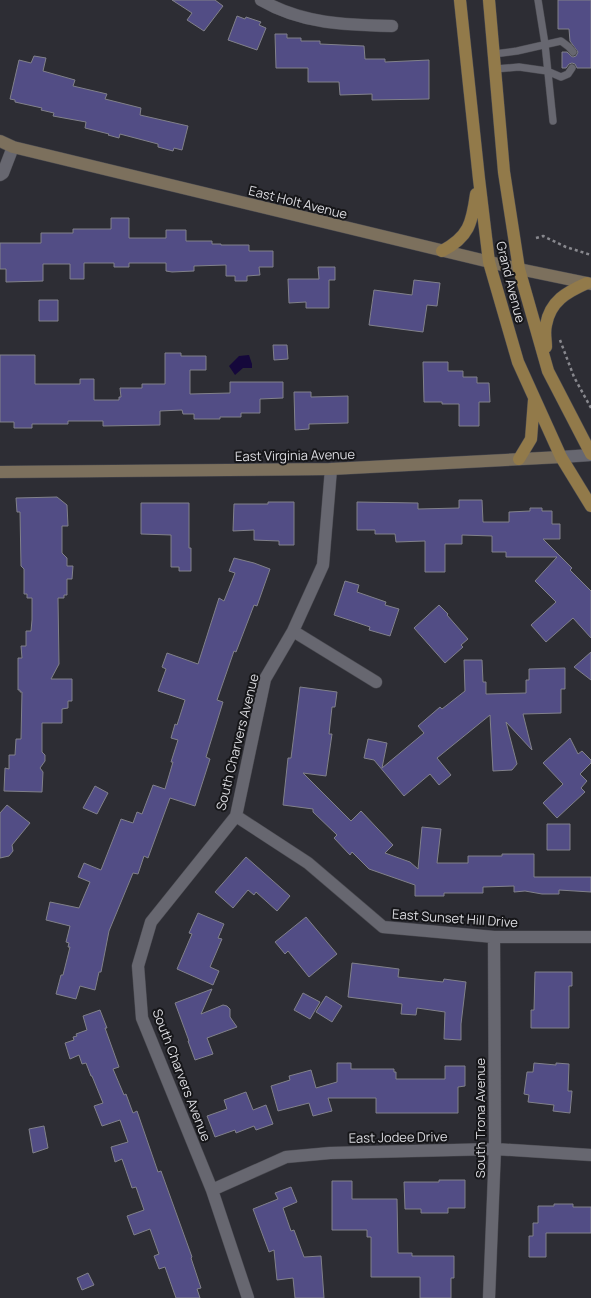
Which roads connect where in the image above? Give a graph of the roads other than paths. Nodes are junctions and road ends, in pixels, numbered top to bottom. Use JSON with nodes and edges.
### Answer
{"nodes":[{"id":1,"x":261,"y":0,"type":"edge"},
{"id":2,"x":460,"y":0,"type":"edge"},
{"id":3,"x":489,"y":0,"type":"edge"},
{"id":4,"x":538,"y":0,"type":"edge"},
{"id":5,"x":392,"y":26,"type":"dead end"},
{"id":6,"x":545,"y":44,"type":"junction"},
{"id":7,"x":572,"y":52,"type":"dead end"},
{"id":8,"x":494,"y":54,"type":"junction"},
{"id":9,"x":572,"y":68,"type":"dead end"},
{"id":10,"x":495,"y":69,"type":"junction"},
{"id":11,"x":547,"y":71,"type":"junction"},
{"id":12,"x":552,"y":121,"type":"dead end"},
{"id":13,"x":0,"y":141,"type":"edge"},
{"id":14,"x":13,"y":147,"type":"junction"},
{"id":15,"x":0,"y":175,"type":"edge"},
{"id":16,"x":479,"y":179,"type":"junction"},
{"id":17,"x":442,"y":251,"type":"junction"},
{"id":18,"x":489,"y":262,"type":"junction"},
{"id":19,"x":519,"y":269,"type":"junction"},
{"id":20,"x":589,"y":283,"type":"edge"},
{"id":21,"x":546,"y":364,"type":"junction"},
{"id":22,"x":534,"y":397,"type":"junction"},
{"id":23,"x":591,"y":455,"type":"edge"},
{"id":24,"x":561,"y":457,"type":"junction"},
{"id":25,"x":519,"y":459,"type":"junction"},
{"id":26,"x":331,"y":469,"type":"junction"},
{"id":27,"x":0,"y":472,"type":"edge"},
{"id":28,"x":591,"y":506,"type":"edge"},
{"id":29,"x":294,"y":631,"type":"junction"},
{"id":30,"x":376,"y":682,"type":"dead end"},
{"id":31,"x":236,"y":816,"type":"junction"},
{"id":32,"x":494,"y":937,"type":"junction"},
{"id":33,"x":591,"y":937,"type":"edge"},
{"id":34,"x":495,"y":1149,"type":"junction"},
{"id":35,"x":591,"y":1155,"type":"edge"},
{"id":36,"x":212,"y":1190,"type":"junction"},
{"id":37,"x":248,"y":1298,"type":"edge"},
{"id":38,"x":489,"y":1298,"type":"edge"}],
"edges":[{"from":1,"to":5,"type":"street"},
{"from":2,"to":16,"type":"main road","name":"Grand Avenue"},
{"from":3,"to":8,"type":"main road","name":"Grand Avenue"},
{"from":4,"to":6,"type":"lane"},
{"from":6,"to":7,"type":"lane"},
{"from":6,"to":8,"type":"lane"},
{"from":6,"to":11,"type":"lane"},
{"from":8,"to":10,"type":"main road","name":"Grand Avenue"},
{"from":9,"to":11,"type":"lane"},
{"from":10,"to":11,"type":"lane"},
{"from":10,"to":19,"type":"main road","name":"Grand Avenue"},
{"from":11,"to":12,"type":"lane"},
{"from":13,"to":14,"type":"street","name":"East Holt Avenue"},
{"from":14,"to":15,"type":"street"},
{"from":14,"to":17,"type":"street","name":"East Holt Avenue"},
{"from":16,"to":17,"type":"main road"},
{"from":16,"to":18,"type":"main road","name":"Grand Avenue"},
{"from":17,"to":18,"type":"street","name":"East Holt Avenue"},
{"from":18,"to":19,"type":"street","name":"East Holt Avenue"},
{"from":18,"to":22,"type":"main road","name":"Grand Avenue"},
{"from":19,"to":20,"type":"street","name":"East Holt Avenue"},
{"from":19,"to":21,"type":"main road","name":"Grand Avenue"},
{"from":20,"to":21,"type":"main road"},
{"from":21,"to":23,"type":"main road","name":"Grand Avenue"},
{"from":22,"to":24,"type":"main road","name":"Grand Avenue"},
{"from":22,"to":25,"type":"main road"},
{"from":23,"to":24,"type":"street","name":"East Virginia Avenue"},
{"from":24,"to":25,"type":"street","name":"East Virginia Avenue"},
{"from":24,"to":28,"type":"main road","name":"Grand Avenue"},
{"from":25,"to":26,"type":"street","name":"East Virginia Avenue"},
{"from":26,"to":27,"type":"street","name":"East Virginia Avenue"},
{"from":26,"to":29,"type":"street","name":"South Charvers Avenue"},
{"from":29,"to":30,"type":"street"},
{"from":29,"to":31,"type":"street","name":"South Charvers Avenue"},
{"from":31,"to":32,"type":"street","name":"East Sunset Hill Drive"},
{"from":31,"to":36,"type":"street","name":"South Charvers Avenue"},
{"from":32,"to":33,"type":"street","name":"East Sunset Hill Drive"},
{"from":32,"to":34,"type":"street","name":"South Trona Avenue"},
{"from":34,"to":35,"type":"street","name":"East Jodee Drive"},
{"from":34,"to":36,"type":"street","name":"East Jodee Drive"},
{"from":34,"to":38,"type":"street","name":"South Trona Avenue"},
{"from":36,"to":37,"type":"street","name":"South Charvers Avenue"}]}
